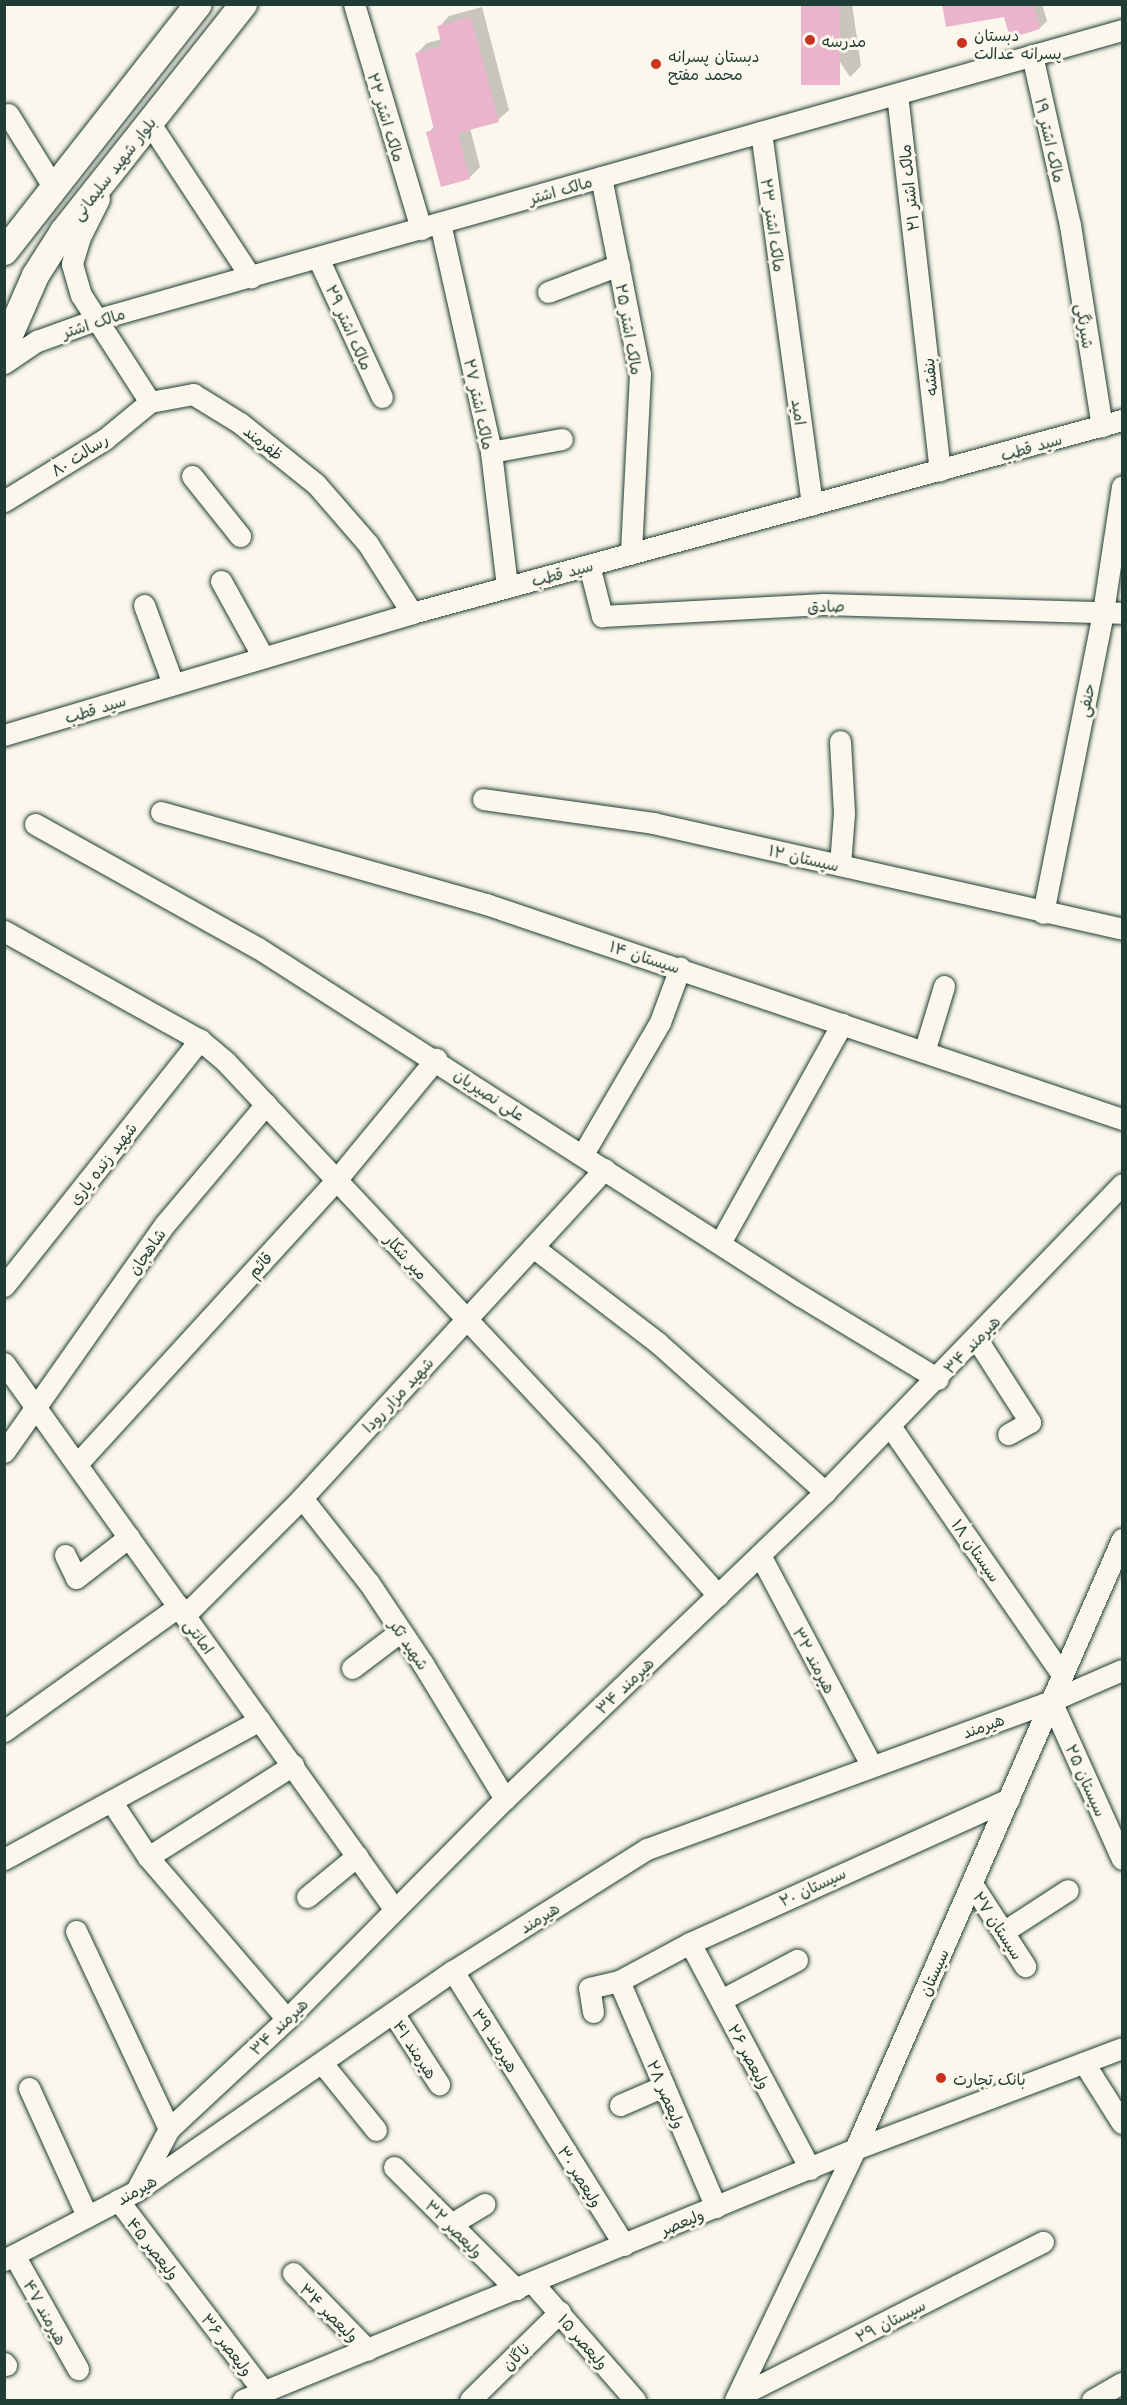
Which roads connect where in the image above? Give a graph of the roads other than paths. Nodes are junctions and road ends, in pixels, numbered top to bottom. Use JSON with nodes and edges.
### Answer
{"nodes":[{"id":1,"x":198,"y":4,"type":"edge"},
{"id":2,"x":243,"y":4,"type":"edge"},
{"id":3,"x":354,"y":4,"type":"edge"},
{"id":4,"x":1122,"y":30,"type":"edge"},
{"id":5,"x":1032,"y":55,"type":"junction"},
{"id":6,"x":897,"y":94,"type":"junction"},
{"id":7,"x":8,"y":114,"type":"dead end"},
{"id":8,"x":149,"y":122,"type":"junction"},
{"id":9,"x":761,"y":132,"type":"junction"},
{"id":10,"x":117,"y":161,"type":"junction"},
{"id":11,"x":602,"y":177,"type":"junction"},
{"id":12,"x":54,"y":188,"type":"junction"},
{"id":13,"x":1070,"y":225,"type":"joint"},
{"id":14,"x":430,"y":226,"type":"junction"},
{"id":15,"x":4,"y":251,"type":"edge"},
{"id":16,"x":318,"y":258,"type":"junction"},
{"id":17,"x":619,"y":265,"type":"junction"},
{"id":18,"x":251,"y":277,"type":"junction"},
{"id":19,"x":919,"y":282,"type":"joint"},
{"id":20,"x":548,"y":292,"type":"dead end"},
{"id":21,"x":98,"y":318,"type":"junction"},
{"id":22,"x":787,"y":319,"type":"joint"},
{"id":23,"x":4,"y":346,"type":"edge"},
{"id":24,"x":4,"y":363,"type":"edge"},
{"id":25,"x":382,"y":397,"type":"dead end"},
{"id":26,"x":150,"y":402,"type":"junction"},
{"id":27,"x":1122,"y":420,"type":"edge"},
{"id":28,"x":1102,"y":426,"type":"junction"},
{"id":29,"x":562,"y":439,"type":"dead end"},
{"id":30,"x":491,"y":452,"type":"junction"},
{"id":31,"x":940,"y":471,"type":"junction"},
{"id":32,"x":192,"y":476,"type":"dead end"},
{"id":33,"x":1122,"y":486,"type":"edge"},
{"id":34,"x":4,"y":501,"type":"edge"},
{"id":35,"x":812,"y":505,"type":"junction"},
{"id":36,"x":240,"y":536,"type":"dead end"},
{"id":37,"x":631,"y":554,"type":"junction"},
{"id":38,"x":589,"y":565,"type":"junction"},
{"id":39,"x":221,"y":581,"type":"dead end"},
{"id":40,"x":507,"y":587,"type":"junction"},
{"id":41,"x":144,"y":605,"type":"dead end"},
{"id":42,"x":1113,"y":612,"type":"edge"},
{"id":43,"x":412,"y":613,"type":"junction"},
{"id":44,"x":263,"y":657,"type":"junction"},
{"id":45,"x":173,"y":684,"type":"junction"},
{"id":46,"x":4,"y":735,"type":"edge"},
{"id":47,"x":840,"y":741,"type":"dead end"},
{"id":48,"x":483,"y":799,"type":"dead end"},
{"id":49,"x":161,"y":812,"type":"dead end"},
{"id":50,"x":35,"y":824,"type":"dead end"},
{"id":51,"x":840,"y":865,"type":"junction"},
{"id":52,"x":1043,"y":913,"type":"junction"},
{"id":53,"x":1122,"y":929,"type":"edge"},
{"id":54,"x":4,"y":931,"type":"edge"},
{"id":55,"x":680,"y":968,"type":"junction"},
{"id":56,"x":944,"y":986,"type":"dead end"},
{"id":57,"x":842,"y":1024,"type":"junction"},
{"id":58,"x":200,"y":1040,"type":"junction"},
{"id":59,"x":924,"y":1052,"type":"junction"},
{"id":60,"x":436,"y":1059,"type":"junction"},
{"id":61,"x":266,"y":1104,"type":"junction"},
{"id":62,"x":1122,"y":1119,"type":"edge"},
{"id":63,"x":583,"y":1154,"type":"junction"},
{"id":64,"x":605,"y":1169,"type":"junction"},
{"id":65,"x":337,"y":1179,"type":"junction"},
{"id":66,"x":1122,"y":1184,"type":"edge"},
{"id":67,"x":720,"y":1243,"type":"junction"},
{"id":68,"x":533,"y":1247,"type":"junction"},
{"id":69,"x":4,"y":1286,"type":"edge"},
{"id":70,"x":466,"y":1320,"type":"junction"},
{"id":71,"x":976,"y":1338,"type":"junction"},
{"id":72,"x":4,"y":1363,"type":"edge"},
{"id":73,"x":938,"y":1379,"type":"junction"},
{"id":74,"x":36,"y":1407,"type":"junction"},
{"id":75,"x":890,"y":1426,"type":"junction"},
{"id":76,"x":1008,"y":1434,"type":"dead end"},
{"id":77,"x":4,"y":1452,"type":"edge"},
{"id":78,"x":77,"y":1464,"type":"junction"},
{"id":79,"x":825,"y":1492,"type":"junction"},
{"id":80,"x":302,"y":1498,"type":"junction"},
{"id":81,"x":129,"y":1537,"type":"junction"},
{"id":82,"x":1122,"y":1539,"type":"edge"},
{"id":83,"x":65,"y":1555,"type":"dead end"},
{"id":84,"x":760,"y":1555,"type":"junction"},
{"id":85,"x":1116,"y":1559,"type":"edge"},
{"id":86,"x":718,"y":1595,"type":"junction"},
{"id":87,"x":182,"y":1611,"type":"junction"},
{"id":88,"x":401,"y":1631,"type":"junction"},
{"id":89,"x":352,"y":1668,"type":"dead end"},
{"id":90,"x":1122,"y":1670,"type":"edge"},
{"id":91,"x":1062,"y":1674,"type":"junction"},
{"id":92,"x":1051,"y":1701,"type":"junction"},
{"id":93,"x":260,"y":1720,"type":"junction"},
{"id":94,"x":4,"y":1731,"type":"edge"},
{"id":95,"x":871,"y":1765,"type":"junction"},
{"id":96,"x":293,"y":1766,"type":"junction"},
{"id":97,"x":505,"y":1799,"type":"junction"},
{"id":98,"x":1009,"y":1799,"type":"junction"},
{"id":99,"x":111,"y":1801,"type":"junction"},
{"id":100,"x":357,"y":1856,"type":"junction"},
{"id":101,"x":148,"y":1857,"type":"junction"},
{"id":102,"x":4,"y":1859,"type":"edge"},
{"id":103,"x":1122,"y":1859,"type":"edge"},
{"id":104,"x":972,"y":1884,"type":"junction"},
{"id":105,"x":1068,"y":1890,"type":"dead end"},
{"id":106,"x":308,"y":1897,"type":"dead end"},
{"id":107,"x":395,"y":1910,"type":"junction"},
{"id":108,"x":76,"y":1930,"type":"dead end"},
{"id":109,"x":1003,"y":1932,"type":"junction"},
{"id":110,"x":690,"y":1943,"type":"junction"},
{"id":111,"x":797,"y":1960,"type":"dead end"},
{"id":112,"x":1025,"y":1966,"type":"dead end"},
{"id":113,"x":453,"y":1971,"type":"junction"},
{"id":114,"x":619,"y":1981,"type":"junction"},
{"id":115,"x":721,"y":2000,"type":"junction"},
{"id":116,"x":593,"y":2012,"type":"dead end"},
{"id":117,"x":393,"y":2013,"type":"junction"},
{"id":118,"x":287,"y":2019,"type":"junction"},
{"id":119,"x":1122,"y":2048,"type":"edge"},
{"id":120,"x":322,"y":2063,"type":"junction"},
{"id":121,"x":1084,"y":2063,"type":"junction"},
{"id":122,"x":439,"y":2084,"type":"dead end"},
{"id":123,"x":664,"y":2086,"type":"junction"},
{"id":124,"x":29,"y":2088,"type":"dead end"},
{"id":125,"x":620,"y":2105,"type":"dead end"},
{"id":126,"x":538,"y":2108,"type":"joint"},
{"id":127,"x":1122,"y":2123,"type":"edge"},
{"id":128,"x":169,"y":2129,"type":"junction"},
{"id":129,"x":376,"y":2130,"type":"dead end"},
{"id":130,"x":855,"y":2149,"type":"junction"},
{"id":131,"x":394,"y":2167,"type":"dead end"},
{"id":132,"x":810,"y":2169,"type":"junction"},
{"id":133,"x":127,"y":2196,"type":"junction"},
{"id":134,"x":484,"y":2204,"type":"dead end"},
{"id":135,"x":716,"y":2207,"type":"junction"},
{"id":136,"x":87,"y":2216,"type":"junction"},
{"id":137,"x":451,"y":2224,"type":"junction"},
{"id":138,"x":1043,"y":2242,"type":"dead end"},
{"id":139,"x":624,"y":2245,"type":"junction"},
{"id":140,"x":9,"y":2258,"type":"edge"},
{"id":141,"x":293,"y":2273,"type":"dead end"},
{"id":142,"x":524,"y":2286,"type":"junction"},
{"id":143,"x":191,"y":2296,"type":"joint"},
{"id":144,"x":560,"y":2312,"type":"junction"},
{"id":145,"x":368,"y":2350,"type":"junction"},
{"id":146,"x":78,"y":2368,"type":"dead end"},
{"id":147,"x":1122,"y":2383,"type":"edge"},
{"id":148,"x":264,"y":2392,"type":"junction"},
{"id":149,"x":736,"y":2399,"type":"edge"},
{"id":150,"x":243,"y":2400,"type":"edge"},
{"id":151,"x":470,"y":2400,"type":"edge"},
{"id":152,"x":635,"y":2400,"type":"edge"},
{"id":153,"x":1092,"y":2400,"type":"edge"}],
"edges":[{"from":1,"to":12,"type":"main road","name":"بلوار شهید سلیمانی"},
{"from":2,"to":8,"type":"main road","name":"بلوار شهید سلیمانی"},
{"from":3,"to":14,"type":"street","name":"مالک اشتر ۲۲"},
{"from":4,"to":5,"type":"street","name":"مالک اشتر"},
{"from":5,"to":6,"type":"street","name":"مالک اشتر"},
{"from":5,"to":13,"type":"street","name":"مالک اشتر ۱۹"},
{"from":6,"to":9,"type":"street","name":"مالک اشتر"},
{"from":6,"to":19,"type":"street","name":"مالک اشتر ۲۱"},
{"from":7,"to":12,"type":"street"},
{"from":8,"to":10,"type":"main road","name":"بلوار شهید سلیمانی"},
{"from":8,"to":18,"type":"street"},
{"from":9,"to":11,"type":"street","name":"مالک اشتر"},
{"from":9,"to":22,"type":"street","name":"مالک اشتر ۲۳"},
{"from":10,"to":21,"type":"street"},
{"from":10,"to":23,"type":"main road","name":"بلوار شهید سلیمانی"},
{"from":11,"to":14,"type":"street","name":"مالک اشتر"},
{"from":11,"to":17,"type":"street","name":"مالک اشتر ۲۵"},
{"from":12,"to":15,"type":"main road","name":"بلوار شهید سلیمانی"},
{"from":13,"to":28,"type":"street","name":"شیرنگی"},
{"from":14,"to":16,"type":"street","name":"مالک اشتر"},
{"from":14,"to":30,"type":"street","name":"مالک اشتر ۲۷"},
{"from":16,"to":18,"type":"street","name":"مالک اشتر"},
{"from":16,"to":25,"type":"street","name":"مالک اشتر ۲۹"},
{"from":17,"to":20,"type":"street"},
{"from":17,"to":37,"type":"street","name":"مالک اشتر ۲۵"},
{"from":18,"to":21,"type":"street","name":"مالک اشتر"},
{"from":19,"to":31,"type":"street","name":"بنفشه"},
{"from":21,"to":24,"type":"street","name":"مالک اشتر"},
{"from":21,"to":26,"type":"street"},
{"from":22,"to":35,"type":"street","name":"امید"},
{"from":26,"to":34,"type":"street","name":"رسالت ۸۰"},
{"from":26,"to":43,"type":"street","name":"ظفرمند"},
{"from":27,"to":28,"type":"street","name":"سید قطب"},
{"from":28,"to":31,"type":"street","name":"سید قطب"},
{"from":29,"to":30,"type":"street"},
{"from":30,"to":40,"type":"street","name":"مالک اشتر ۲۷"},
{"from":31,"to":35,"type":"street","name":"سید قطب"},
{"from":32,"to":36,"type":"street"},
{"from":33,"to":42,"type":"street","name":"حنفی"},
{"from":35,"to":37,"type":"street","name":"سید قطب"},
{"from":37,"to":38,"type":"street","name":"سید قطب"},
{"from":38,"to":40,"type":"street","name":"سید قطب"},
{"from":38,"to":42,"type":"street","name":"صادق"},
{"from":39,"to":44,"type":"street"},
{"from":40,"to":43,"type":"street","name":"سید قطب"},
{"from":41,"to":45,"type":"street"},
{"from":42,"to":52,"type":"street","name":"حنفی"},
{"from":43,"to":44,"type":"street","name":"سید قطب"},
{"from":44,"to":45,"type":"street","name":"سید قطب"},
{"from":45,"to":46,"type":"street","name":"سید قطب"},
{"from":47,"to":51,"type":"street"},
{"from":48,"to":51,"type":"street","name":"سیستان ۱۲"},
{"from":49,"to":55,"type":"street","name":"سیستان ۱۴"},
{"from":50,"to":60,"type":"street","name":"علی نصیریان"},
{"from":51,"to":52,"type":"street","name":"سیستان ۱۲"},
{"from":52,"to":53,"type":"street","name":"سیستان ۱۲"},
{"from":54,"to":58,"type":"street","name":"میر شکار"},
{"from":55,"to":57,"type":"street","name":"سیستان ۱۴"},
{"from":55,"to":63,"type":"street"},
{"from":56,"to":59,"type":"street"},
{"from":57,"to":59,"type":"street","name":"سیستان ۱۴"},
{"from":57,"to":67,"type":"street"},
{"from":58,"to":61,"type":"street","name":"میر شکار"},
{"from":58,"to":69,"type":"street","name":"شهید زنده یاری"},
{"from":59,"to":62,"type":"street","name":"سیستان ۱۴"},
{"from":60,"to":63,"type":"street","name":"علی نصیریان"},
{"from":60,"to":65,"type":"street","name":"قائم"},
{"from":61,"to":65,"type":"street","name":"میر شکار"},
{"from":61,"to":74,"type":"street","name":"شاهجان"},
{"from":63,"to":64,"type":"street","name":"علی نصیریان"},
{"from":64,"to":67,"type":"street","name":"علی نصیریان"},
{"from":64,"to":68,"type":"street","name":"شهید مزار رودا"},
{"from":65,"to":70,"type":"street","name":"میر شکار"},
{"from":65,"to":78,"type":"street","name":"قائم"},
{"from":66,"to":71,"type":"street","name":"هیرمند ۳۴"},
{"from":67,"to":73,"type":"street","name":"علی نصیریان"},
{"from":68,"to":70,"type":"street","name":"شهید مزار رودا"},
{"from":68,"to":79,"type":"street"},
{"from":70,"to":80,"type":"street","name":"شهید مزار رودا"},
{"from":70,"to":86,"type":"street","name":"میر شکار"},
{"from":71,"to":73,"type":"street","name":"هیرمند ۳۴"},
{"from":71,"to":76,"type":"street"},
{"from":72,"to":74,"type":"street","name":"امانتی"},
{"from":73,"to":75,"type":"street","name":"هیرمند ۳۴"},
{"from":74,"to":77,"type":"street","name":"شاهجان"},
{"from":74,"to":78,"type":"street","name":"امانتی"},
{"from":75,"to":79,"type":"street","name":"هیرمند ۳۴"},
{"from":75,"to":91,"type":"street","name":"سیستان ۱۸"},
{"from":78,"to":81,"type":"street","name":"امانتی"},
{"from":79,"to":84,"type":"street","name":"هیرمند ۳۴"},
{"from":80,"to":87,"type":"street","name":"شهید مزار رودا"},
{"from":80,"to":88,"type":"street","name":"شهید تکر"},
{"from":81,"to":83,"type":"street"},
{"from":81,"to":87,"type":"street","name":"امانتی"},
{"from":82,"to":85,"type":"street","name":"سیستان"},
{"from":84,"to":86,"type":"street","name":"هیرمند ۳۴"},
{"from":84,"to":95,"type":"street","name":"هیرمند ۳۲"},
{"from":85,"to":91,"type":"street","name":"سیستان"},
{"from":86,"to":97,"type":"street","name":"هیرمند ۳۴"},
{"from":87,"to":93,"type":"street","name":"امانتی"},
{"from":87,"to":94,"type":"street","name":"شهید مزار رودا"},
{"from":88,"to":89,"type":"street"},
{"from":88,"to":97,"type":"street","name":"شهید تکر"},
{"from":90,"to":92,"type":"street","name":"هیرمند"},
{"from":91,"to":92,"type":"street","name":"سیستان"},
{"from":92,"to":95,"type":"street","name":"هیرمند"},
{"from":92,"to":98,"type":"street","name":"سیستان"},
{"from":92,"to":103,"type":"street","name":"سیستان ۲۵"},
{"from":93,"to":96,"type":"street","name":"امانتی"},
{"from":93,"to":99,"type":"street"},
{"from":95,"to":113,"type":"street","name":"هیرمند"},
{"from":96,"to":100,"type":"street","name":"امانتی"},
{"from":96,"to":101,"type":"street"},
{"from":97,"to":107,"type":"street","name":"هیرمند ۳۴"},
{"from":98,"to":104,"type":"street","name":"سیستان"},
{"from":98,"to":110,"type":"street","name":"سیستان ۲۰"},
{"from":99,"to":101,"type":"street"},
{"from":99,"to":102,"type":"street"},
{"from":100,"to":106,"type":"street"},
{"from":100,"to":107,"type":"street","name":"امانتی"},
{"from":101,"to":118,"type":"street"},
{"from":104,"to":109,"type":"street","name":"سیستان ۲۷"},
{"from":104,"to":130,"type":"street","name":"سیستان"},
{"from":105,"to":109,"type":"street"},
{"from":107,"to":118,"type":"street","name":"هیرمند ۳۴"},
{"from":108,"to":128,"type":"street"},
{"from":109,"to":112,"type":"street","name":"سیستان ۲۷"},
{"from":110,"to":114,"type":"street","name":"سیستان ۲۰"},
{"from":110,"to":115,"type":"street","name":"ولیعصر ۲۶"},
{"from":111,"to":115,"type":"street"},
{"from":113,"to":117,"type":"street","name":"هیرمند"},
{"from":113,"to":126,"type":"street","name":"هیرمند ۳۹"},
{"from":114,"to":116,"type":"street","name":"سیستان ۲۰"},
{"from":114,"to":123,"type":"street","name":"ولیعصر ۲۸"},
{"from":115,"to":132,"type":"street","name":"ولیعصر ۲۶"},
{"from":117,"to":120,"type":"street","name":"هیرمند"},
{"from":117,"to":122,"type":"street","name":"هیرمند ۴۱"},
{"from":118,"to":128,"type":"street","name":"هیرمند ۳۴"},
{"from":119,"to":121,"type":"street","name":"ولیعصر"},
{"from":120,"to":129,"type":"street"},
{"from":120,"to":133,"type":"street","name":"هیرمند"},
{"from":121,"to":127,"type":"street"},
{"from":121,"to":130,"type":"street","name":"ولیعصر"},
{"from":123,"to":125,"type":"street"},
{"from":123,"to":135,"type":"street","name":"ولیعصر ۲۸"},
{"from":124,"to":136,"type":"street"},
{"from":126,"to":139,"type":"street","name":"ولیعصر ۳۰"},
{"from":128,"to":133,"type":"street","name":"هیرمند ۳۴"},
{"from":130,"to":132,"type":"street","name":"ولیعصر"},
{"from":130,"to":149,"type":"street","name":"سیستان"},
{"from":131,"to":137,"type":"street","name":"ولیعصر ۳۲"},
{"from":132,"to":135,"type":"street","name":"ولیعصر"},
{"from":133,"to":136,"type":"street","name":"هیرمند"},
{"from":133,"to":143,"type":"street","name":"ولیعصر ۴۵"},
{"from":134,"to":137,"type":"street"},
{"from":135,"to":139,"type":"street","name":"ولیعصر"},
{"from":136,"to":140,"type":"street","name":"هیرمند"},
{"from":137,"to":142,"type":"street","name":"ولیعصر ۳۲"},
{"from":138,"to":149,"type":"street","name":"سیستان ۲۹"},
{"from":139,"to":142,"type":"street","name":"ولیعصر"},
{"from":140,"to":146,"type":"street","name":"هیرمند ۴۷"},
{"from":141,"to":145,"type":"street","name":"ولیعصر ۳۴"},
{"from":142,"to":144,"type":"street","name":"ولیعصر ۱۵"},
{"from":142,"to":145,"type":"street","name":"ولیعصر"},
{"from":143,"to":148,"type":"street","name":"ولیعصر ۳۶"},
{"from":144,"to":151,"type":"street","name":"ناگان"},
{"from":144,"to":152,"type":"street","name":"ولیعصر ۱۵"},
{"from":145,"to":148,"type":"street","name":"ولیعصر"},
{"from":147,"to":153,"type":"street"},
{"from":148,"to":150,"type":"street","name":"ولیعصر"}]}
